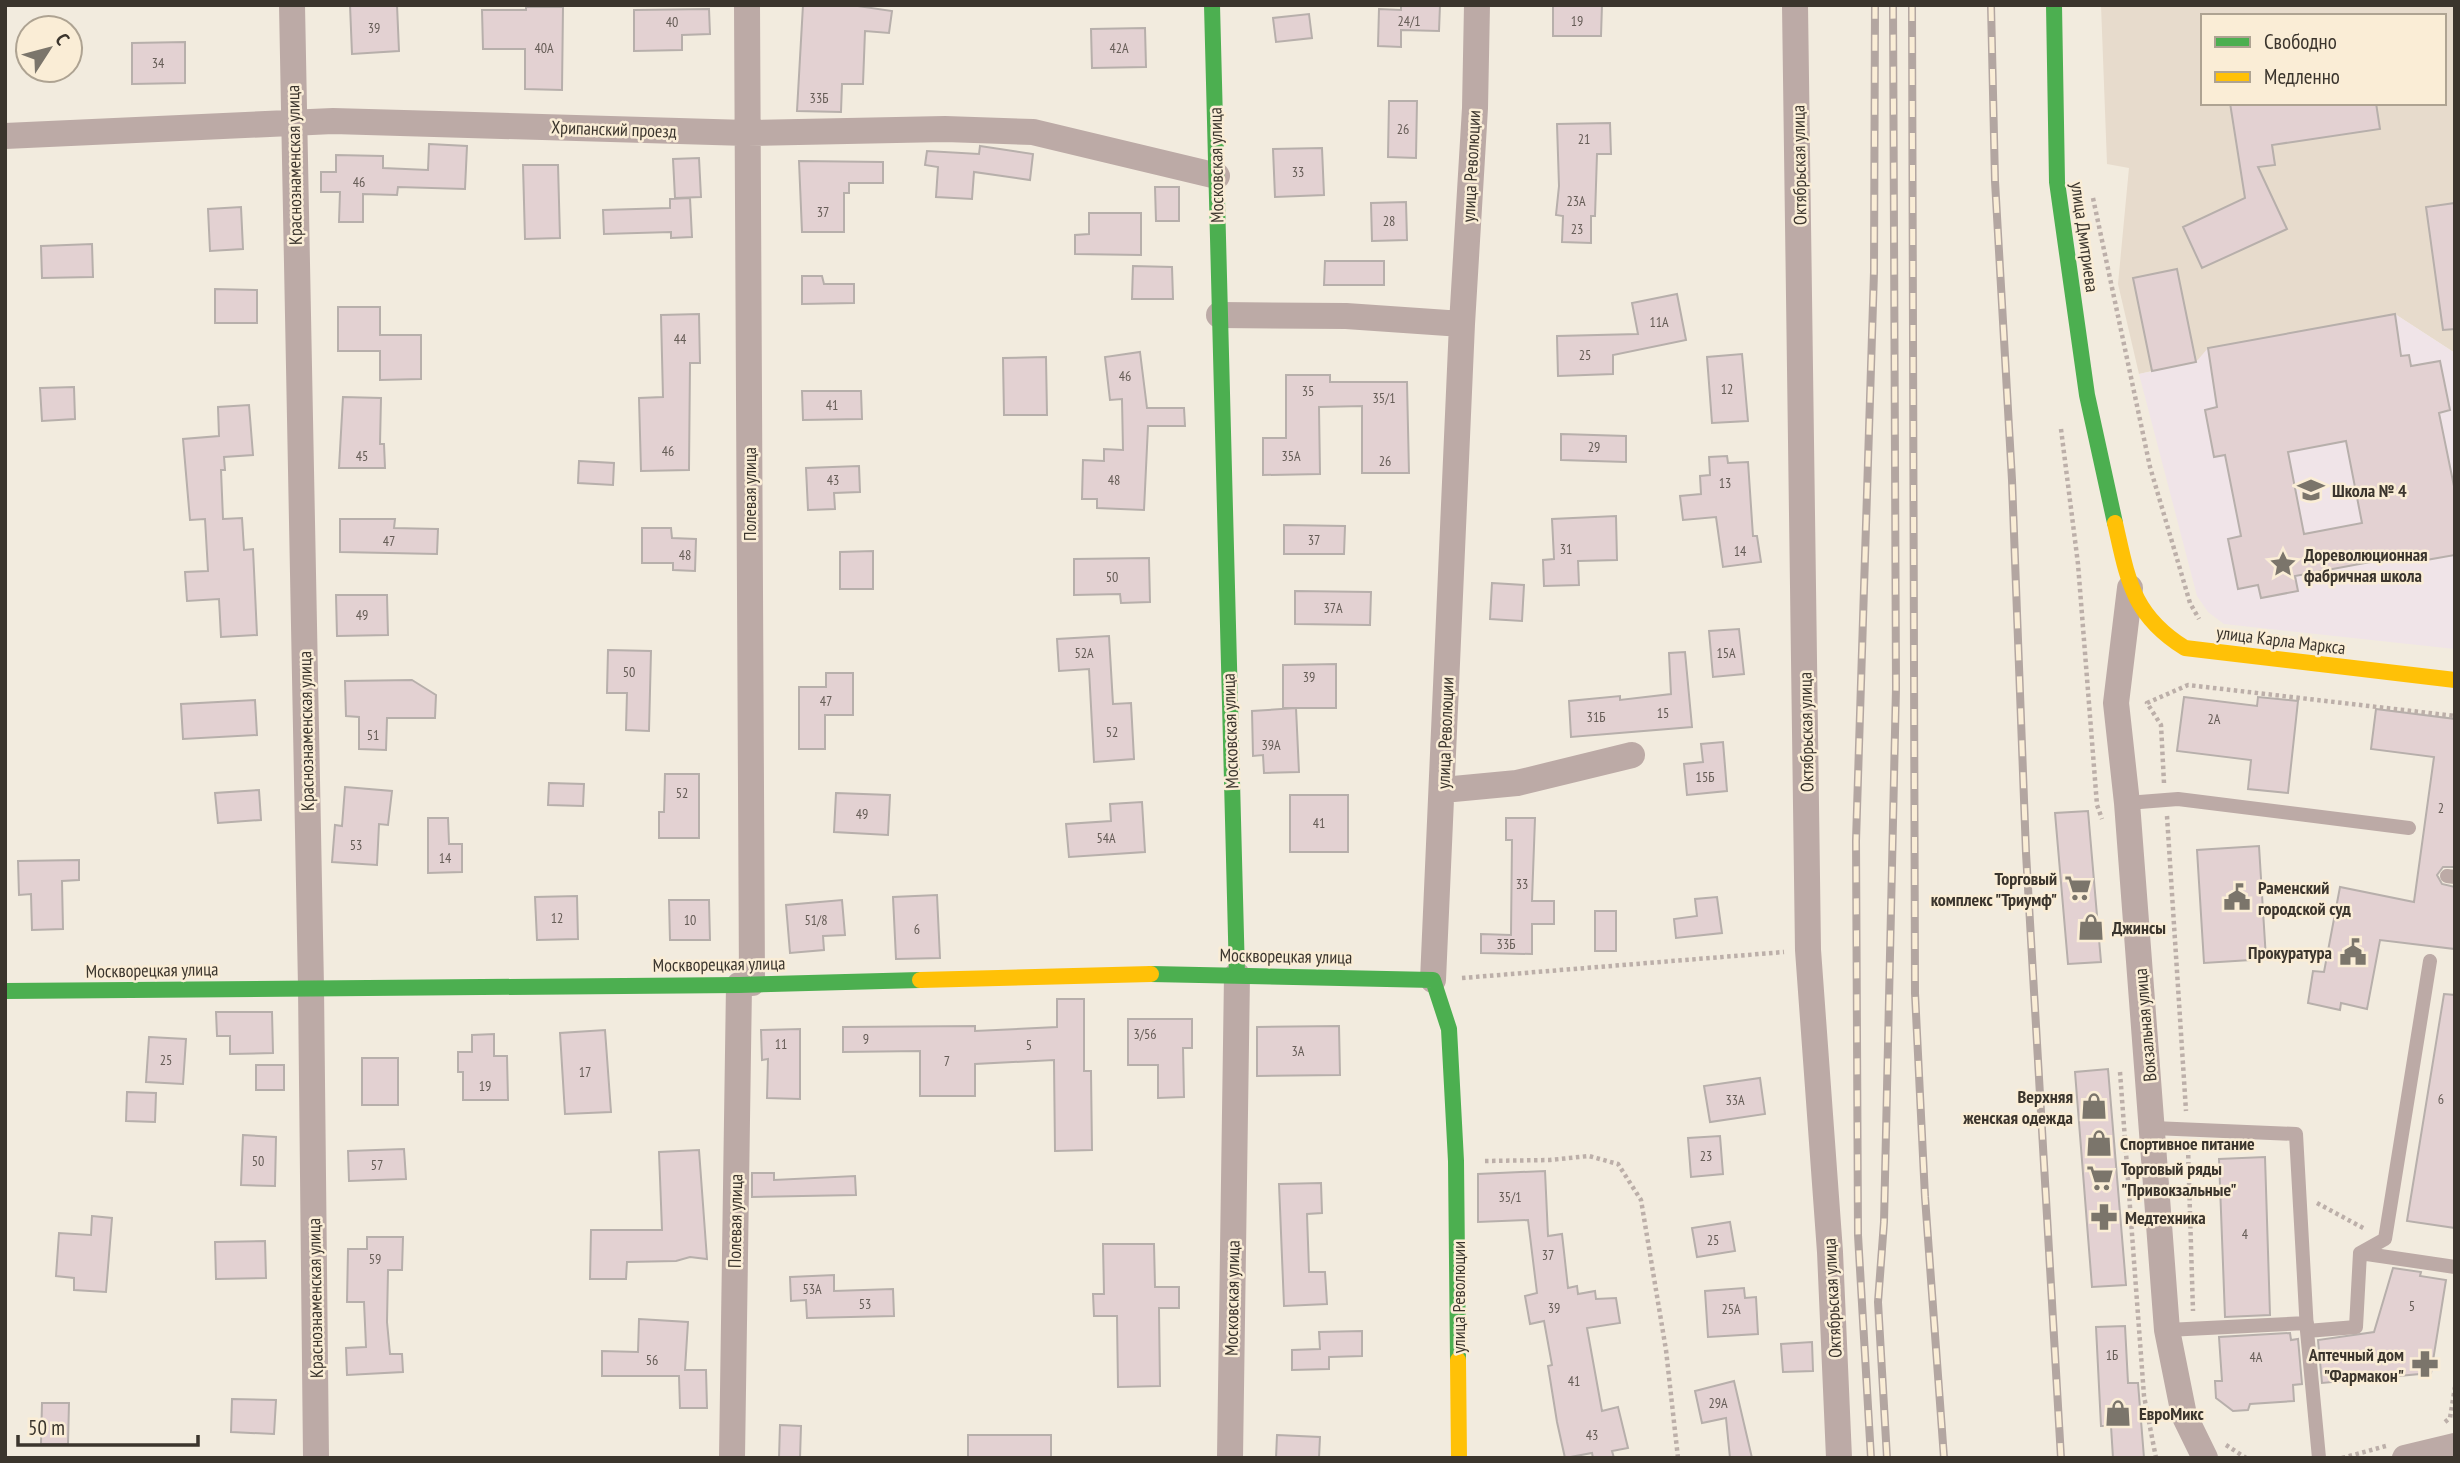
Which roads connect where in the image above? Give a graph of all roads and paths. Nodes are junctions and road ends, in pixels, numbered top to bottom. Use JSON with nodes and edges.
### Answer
{"nodes":[{"id":1,"x":292,"y":5,"type":"edge"},
{"id":2,"x":747,"y":5,"type":"edge"},
{"id":3,"x":1212,"y":5,"type":"edge"},
{"id":4,"x":1477,"y":5,"type":"edge"},
{"id":5,"x":1795,"y":5,"type":"edge"},
{"id":6,"x":2054,"y":5,"type":"edge"},
{"id":7,"x":293,"y":125,"type":"junction"},
{"id":8,"x":747,"y":133,"type":"junction"},
{"id":9,"x":5,"y":136,"type":"edge"},
{"id":10,"x":1217,"y":176,"type":"junction"},
{"id":11,"x":2092,"y":194,"type":"dead end"},
{"id":12,"x":1219,"y":314,"type":"junction"},
{"id":13,"x":1462,"y":324,"type":"junction"},
{"id":14,"x":2060,"y":415,"type":"dead end"},
{"id":15,"x":2130,"y":588,"type":"junction"},
{"id":16,"x":2209,"y":625,"type":"dead end"},
{"id":17,"x":2455,"y":680,"type":"edge"},
{"id":18,"x":2455,"y":716,"type":"edge"},
{"id":19,"x":1632,"y":755,"type":"dead end"},
{"id":20,"x":1443,"y":790,"type":"junction"},
{"id":21,"x":2165,"y":799,"type":"junction"},
{"id":22,"x":2127,"y":803,"type":"junction"},
{"id":23,"x":2105,"y":826,"type":"dead end"},
{"id":24,"x":2409,"y":828,"type":"dead end"},
{"id":25,"x":1808,"y":950,"type":"junction"},
{"id":26,"x":2430,"y":961,"type":"dead end"},
{"id":27,"x":1237,"y":975,"type":"junction"},
{"id":28,"x":1433,"y":980,"type":"junction"},
{"id":29,"x":746,"y":984,"type":"junction"},
{"id":30,"x":311,"y":988,"type":"junction"},
{"id":31,"x":5,"y":991,"type":"edge"},
{"id":32,"x":2120,"y":1070,"type":"dead end"},
{"id":33,"x":2153,"y":1128,"type":"junction"},
{"id":34,"x":2187,"y":1129,"type":"junction"},
{"id":35,"x":1457,"y":1161,"type":"junction"},
{"id":36,"x":2301,"y":1195,"type":"junction"},
{"id":37,"x":2385,"y":1239,"type":"junction"},
{"id":38,"x":2360,"y":1253,"type":"junction"},
{"id":39,"x":2455,"y":1267,"type":"edge"},
{"id":40,"x":2307,"y":1327,"type":"junction"},
{"id":41,"x":2194,"y":1330,"type":"junction"},
{"id":42,"x":2167,"y":1331,"type":"junction"},
{"id":43,"x":2449,"y":1447,"type":"edge"},
{"id":44,"x":2213,"y":1449,"type":"edge"},
{"id":45,"x":316,"y":1458,"type":"edge"},
{"id":46,"x":732,"y":1458,"type":"edge"},
{"id":47,"x":1230,"y":1458,"type":"edge"},
{"id":48,"x":1459,"y":1458,"type":"edge"},
{"id":49,"x":1678,"y":1458,"type":"edge"},
{"id":50,"x":1839,"y":1458,"type":"edge"},
{"id":51,"x":2156,"y":1458,"type":"edge"},
{"id":52,"x":2246,"y":1458,"type":"edge"},
{"id":53,"x":2319,"y":1458,"type":"edge"},
{"id":54,"x":2405,"y":1458,"type":"edge"}],
"edges":[{"from":1,"to":7,"type":"street","name":"Краснознаменская улица"},
{"from":2,"to":8,"type":"street","name":"Полевая улица"},
{"from":3,"to":10,"type":"street","name":"Московская улица"},
{"from":4,"to":13,"type":"street","name":"улица Революции"},
{"from":5,"to":25,"type":"street","name":"Октябрьская улица"},
{"from":6,"to":15,"type":"street","name":"улица Дмитриева"},
{"from":7,"to":8,"type":"street","name":"Хрипанский проезд"},
{"from":7,"to":9,"type":"street","name":"Хрипанский проезд"},
{"from":7,"to":30,"type":"street","name":"Краснознаменская улица"},
{"from":8,"to":10,"type":"street","name":"Хрипанский проезд"},
{"from":8,"to":29,"type":"street","name":"Полевая улица"},
{"from":10,"to":12,"type":"street","name":"Московская улица"},
{"from":11,"to":16,"type":"path"},
{"from":12,"to":13,"type":"street"},
{"from":12,"to":27,"type":"street","name":"Московская улица"},
{"from":13,"to":20,"type":"street","name":"улица Революции"},
{"from":14,"to":23,"type":"path"},
{"from":15,"to":17,"type":"street","name":"улица Карла Маркса"},
{"from":15,"to":22,"type":"street","name":"Вокзальная улица"},
{"from":18,"to":21,"type":"path"},
{"from":19,"to":20,"type":"street"},
{"from":20,"to":28,"type":"street","name":"улица Революции"},
{"from":21,"to":22,"type":"lane"},
{"from":21,"to":24,"type":"lane"},
{"from":21,"to":34,"type":"path"},
{"from":22,"to":33,"type":"street","name":"Вокзальная улица"},
{"from":25,"to":28,"type":"path"},
{"from":25,"to":50,"type":"street","name":"Октябрьская улица"},
{"from":26,"to":37,"type":"lane"},
{"from":27,"to":28,"type":"street","name":"Москворецкая улица"},
{"from":27,"to":29,"type":"street","name":"Москворецкая улица"},
{"from":27,"to":47,"type":"street","name":"Московская улица"},
{"from":28,"to":35,"type":"street","name":"улица Революции"},
{"from":29,"to":30,"type":"street","name":"Москворецкая улица"},
{"from":29,"to":46,"type":"street","name":"Полевая улица"},
{"from":30,"to":31,"type":"street","name":"Москворецкая улица"},
{"from":30,"to":45,"type":"street","name":"Краснознаменская улица"},
{"from":32,"to":51,"type":"path"},
{"from":33,"to":34,"type":"lane"},
{"from":33,"to":42,"type":"street","name":"Вокзальная улица"},
{"from":34,"to":36,"type":"lane"},
{"from":34,"to":41,"type":"path"},
{"from":35,"to":48,"type":"street","name":"улица Революции"},
{"from":35,"to":49,"type":"path"},
{"from":36,"to":37,"type":"path"},
{"from":36,"to":40,"type":"lane"},
{"from":37,"to":38,"type":"lane"},
{"from":38,"to":39,"type":"lane"},
{"from":38,"to":40,"type":"lane"},
{"from":40,"to":41,"type":"lane"},
{"from":40,"to":53,"type":"lane"},
{"from":41,"to":42,"type":"lane"},
{"from":42,"to":44,"type":"street","name":"Вокзальная улица"},
{"from":43,"to":54,"type":"street"},
{"from":44,"to":52,"type":"path"}]}
